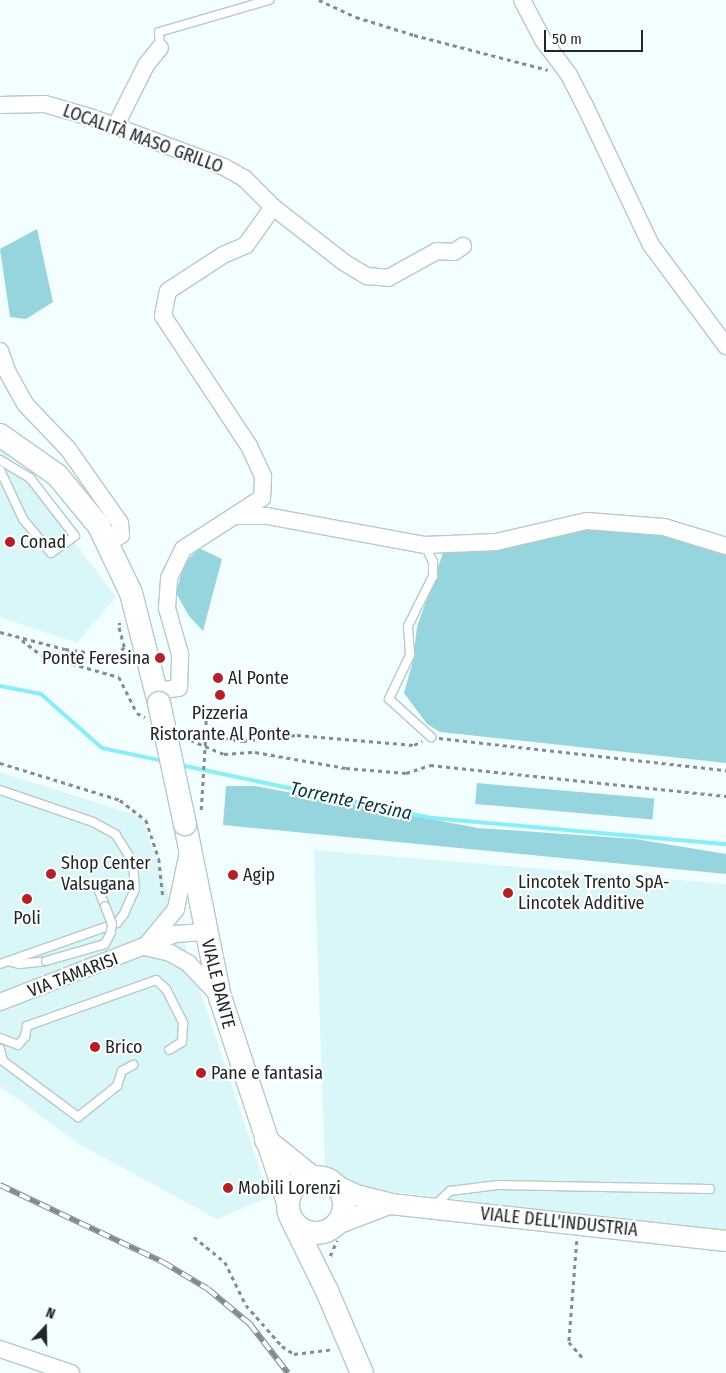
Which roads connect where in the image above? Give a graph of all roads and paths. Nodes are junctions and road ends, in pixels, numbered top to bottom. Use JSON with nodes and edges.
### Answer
{"nodes":[{"id":1,"x":269,"y":0,"type":"edge"},
{"id":2,"x":319,"y":0,"type":"edge"},
{"id":3,"x":522,"y":0,"type":"edge"},
{"id":4,"x":160,"y":48,"type":"joint"},
{"id":5,"x":569,"y":75,"type":"junction"},
{"id":6,"x":0,"y":105,"type":"edge"},
{"id":7,"x":116,"y":127,"type":"junction"},
{"id":8,"x":273,"y":207,"type":"junction"},
{"id":9,"x":463,"y":246,"type":"dead end"},
{"id":10,"x":726,"y":346,"type":"edge"},
{"id":11,"x":0,"y":351,"type":"edge"},
{"id":12,"x":0,"y":435,"type":"edge"},
{"id":13,"x":0,"y":460,"type":"edge"},
{"id":14,"x":0,"y":470,"type":"edge"},
{"id":15,"x":236,"y":516,"type":"junction"},
{"id":16,"x":108,"y":543,"type":"junction"},
{"id":17,"x":425,"y":545,"type":"junction"},
{"id":18,"x":726,"y":546,"type":"edge"},
{"id":19,"x":129,"y":622,"type":"dead end"},
{"id":20,"x":0,"y":632,"type":"edge"},
{"id":21,"x":22,"y":640,"type":"junction"},
{"id":22,"x":156,"y":705,"type":"junction"},
{"id":23,"x":207,"y":713,"type":"dead end"},
{"id":24,"x":206,"y":729,"type":"junction"},
{"id":25,"x":178,"y":734,"type":"dead end"},
{"id":26,"x":431,"y":737,"type":"junction"},
{"id":27,"x":726,"y":770,"type":"edge"},
{"id":28,"x":0,"y":790,"type":"edge"},
{"id":29,"x":726,"y":796,"type":"edge"},
{"id":30,"x":193,"y":819,"type":"junction"},
{"id":31,"x":189,"y":846,"type":"junction"},
{"id":32,"x":98,"y":888,"type":"dead end"},
{"id":33,"x":205,"y":932,"type":"junction"},
{"id":34,"x":145,"y":947,"type":"junction"},
{"id":35,"x":8,"y":960,"type":"junction"},
{"id":36,"x":0,"y":964,"type":"edge"},
{"id":37,"x":220,"y":997,"type":"junction"},
{"id":38,"x":0,"y":1002,"type":"edge"},
{"id":39,"x":0,"y":1038,"type":"edge"},
{"id":40,"x":0,"y":1049,"type":"edge"},
{"id":41,"x":169,"y":1050,"type":"dead end"},
{"id":42,"x":133,"y":1065,"type":"dead end"},
{"id":43,"x":266,"y":1140,"type":"junction"},
{"id":44,"x":313,"y":1178,"type":"junction"},
{"id":45,"x":335,"y":1185,"type":"junction"},
{"id":46,"x":710,"y":1189,"type":"dead end"},
{"id":47,"x":391,"y":1204,"type":"junction"},
{"id":48,"x":432,"y":1208,"type":"junction"},
{"id":49,"x":290,"y":1211,"type":"junction"},
{"id":50,"x":577,"y":1224,"type":"junction"},
{"id":51,"x":336,"y":1230,"type":"junction"},
{"id":52,"x":194,"y":1237,"type":"dead end"},
{"id":53,"x":726,"y":1241,"type":"edge"},
{"id":54,"x":330,"y":1261,"type":"dead end"},
{"id":55,"x":327,"y":1291,"type":"junction"},
{"id":56,"x":351,"y":1346,"type":"junction"},
{"id":57,"x":0,"y":1349,"type":"edge"},
{"id":58,"x":584,"y":1359,"type":"dead end"},
{"id":59,"x":71,"y":1373,"type":"edge"},
{"id":60,"x":362,"y":1373,"type":"edge"}],
"edges":[{"from":1,"to":4,"type":"lane"},
{"from":2,"to":5,"type":"path"},
{"from":3,"to":5,"type":"street"},
{"from":4,"to":7,"type":"street"},
{"from":5,"to":10,"type":"street"},
{"from":6,"to":7,"type":"street","name":"LOCALITÀ MASO GRILLO"},
{"from":7,"to":8,"type":"street","name":"LOCALITÀ MASO GRILLO"},
{"from":8,"to":9,"type":"street","name":"LOCALITÀ MASO GRILLO"},
{"from":8,"to":15,"type":"street"},
{"from":11,"to":16,"type":"street"},
{"from":12,"to":16,"type":"main road"},
{"from":13,"to":14,"type":"lane"},
{"from":15,"to":17,"type":"street"},
{"from":15,"to":22,"type":"street"},
{"from":16,"to":22,"type":"main road"},
{"from":17,"to":18,"type":"street"},
{"from":17,"to":26,"type":"lane"},
{"from":19,"to":21,"type":"path"},
{"from":20,"to":21,"type":"path"},
{"from":21,"to":22,"type":"path"},
{"from":22,"to":30,"type":"main road","name":"VIALE DANTE","bridge":true},
{"from":23,"to":24,"type":"path"},
{"from":24,"to":26,"type":"path"},
{"from":24,"to":30,"type":"path","bridge":true},
{"from":25,"to":29,"type":"path"},
{"from":26,"to":27,"type":"path"},
{"from":28,"to":35,"type":"lane"},
{"from":30,"to":31,"type":"main road","name":"VIALE DANTE"},
{"from":31,"to":33,"type":"main road","name":"VIALE DANTE"},
{"from":31,"to":34,"type":"street"},
{"from":32,"to":35,"type":"lane","bridge":true},
{"from":33,"to":34,"type":"street","name":"VIA TAMARISI"},
{"from":33,"to":37,"type":"main road","name":"VIALE DANTE"},
{"from":34,"to":37,"type":"street"},
{"from":34,"to":38,"type":"street","name":"VIA TAMARISI"},
{"from":35,"to":36,"type":"lane"},
{"from":37,"to":43,"type":"main road","name":"VIALE DANTE"},
{"from":39,"to":41,"type":"lane"},
{"from":40,"to":42,"type":"lane"},
{"from":43,"to":44,"type":"main road"},
{"from":43,"to":49,"type":"main road","name":"VIALE DANTE"},
{"from":44,"to":45,"type":"main road"},
{"from":44,"to":49,"type":"main road"},
{"from":45,"to":47,"type":"street","name":"VIALE DELL'INDUSTRIA"},
{"from":45,"to":51,"type":"main road"},
{"from":46,"to":48,"type":"lane"},
{"from":47,"to":48,"type":"street","name":"VIALE DELL'INDUSTRIA"},
{"from":47,"to":51,"type":"street","name":"VIALE DELL'INDUSTRIA"},
{"from":48,"to":50,"type":"street","name":"VIALE DELL'INDUSTRIA"},
{"from":49,"to":51,"type":"main road"},
{"from":49,"to":55,"type":"main road","name":"VIALE DANTE"},
{"from":50,"to":53,"type":"street","name":"VIALE DELL'INDUSTRIA"},
{"from":50,"to":58,"type":"path"},
{"from":51,"to":54,"type":"path"},
{"from":51,"to":55,"type":"main road","name":"VIALE DANTE"},
{"from":52,"to":56,"type":"path"},
{"from":55,"to":56,"type":"main road","name":"VIALE DANTE"},
{"from":56,"to":60,"type":"main road","name":"VIALE DANTE"},
{"from":57,"to":59,"type":"street"}]}
